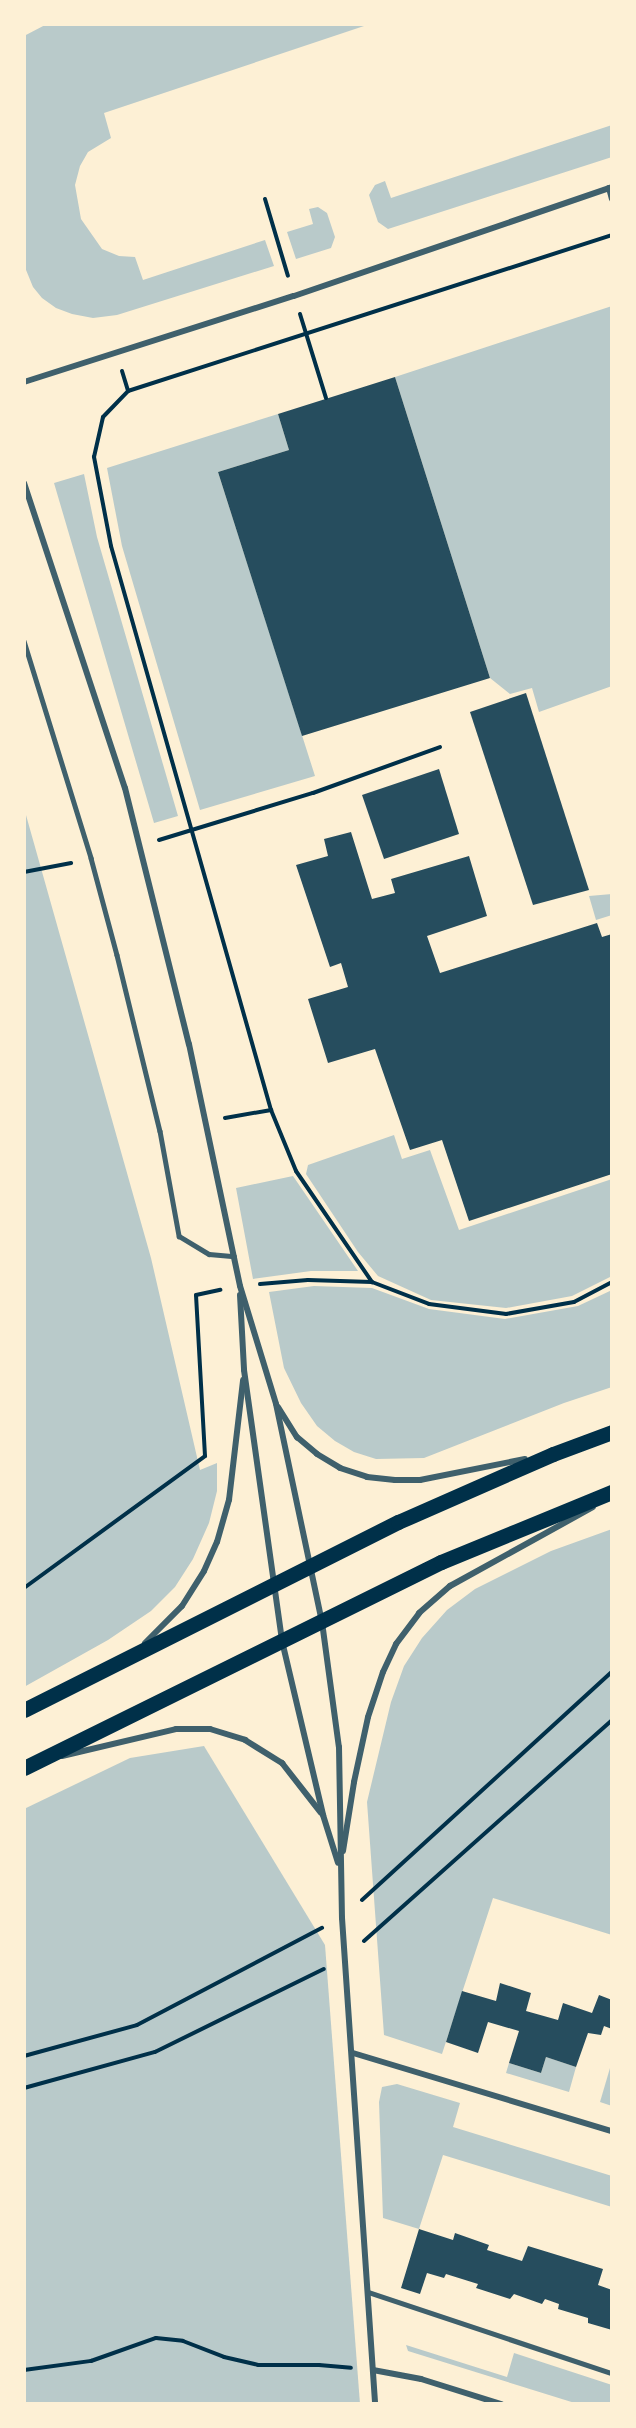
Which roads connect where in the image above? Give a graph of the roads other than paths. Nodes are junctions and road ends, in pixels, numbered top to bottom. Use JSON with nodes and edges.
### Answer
{"nodes":[{"id":1,"x":610,"y":188,"type":"edge"},
{"id":2,"x":612,"y":199,"type":"edge"},
{"id":3,"x":24,"y":382,"type":"edge"},
{"id":4,"x":24,"y":483,"type":"edge"},
{"id":5,"x":24,"y":641,"type":"edge"},
{"id":6,"x":234,"y":1256,"type":"junction"},
{"id":7,"x":240,"y":1286,"type":"junction"},
{"id":8,"x":244,"y":1370,"type":"junction"},
{"id":9,"x":276,"y":1404,"type":"junction"},
{"id":10,"x":612,"y":1432,"type":"edge"},
{"id":11,"x":553,"y":1454,"type":"junction"},
{"id":12,"x":612,"y":1492,"type":"edge"},
{"id":13,"x":612,"y":1497,"type":"edge"},
{"id":14,"x":309,"y":1566,"type":"junction"},
{"id":15,"x":274,"y":1583,"type":"junction"},
{"id":16,"x":322,"y":1622,"type":"junction"},
{"id":17,"x":282,"y":1641,"type":"junction"},
{"id":18,"x":136,"y":1652,"type":"junction"},
{"id":19,"x":24,"y":1710,"type":"edge"},
{"id":20,"x":31,"y":1765,"type":"edge"},
{"id":21,"x":322,"y":1815,"type":"junction"},
{"id":22,"x":340,"y":1869,"type":"junction"},
{"id":23,"x":353,"y":2054,"type":"junction"},
{"id":24,"x":612,"y":2132,"type":"edge"},
{"id":25,"x":368,"y":2292,"type":"junction"},
{"id":26,"x":373,"y":2370,"type":"junction"},
{"id":27,"x":612,"y":2373,"type":"edge"},
{"id":28,"x":375,"y":2404,"type":"edge"},
{"id":29,"x":501,"y":2404,"type":"edge"}],
"edges":[{"from":1,"to":2,"type":"street"},
{"from":1,"to":3,"type":"street"},
{"from":4,"to":6,"type":"street"},
{"from":5,"to":6,"type":"lane"},
{"from":6,"to":7,"type":"street"},
{"from":7,"to":8,"type":"street"},
{"from":7,"to":9,"type":"street"},
{"from":8,"to":15,"type":"street"},
{"from":8,"to":18,"type":"street"},
{"from":9,"to":11,"type":"street"},
{"from":9,"to":14,"type":"street"},
{"from":10,"to":11,"type":"main road"},
{"from":11,"to":14,"type":"main road"},
{"from":12,"to":16,"type":"main road"},
{"from":13,"to":22,"type":"street"},
{"from":14,"to":15,"type":"main road"},
{"from":14,"to":16,"type":"street"},
{"from":15,"to":17,"type":"street"},
{"from":15,"to":18,"type":"main road"},
{"from":16,"to":17,"type":"main road"},
{"from":16,"to":22,"type":"street"},
{"from":17,"to":20,"type":"main road"},
{"from":17,"to":21,"type":"street"},
{"from":18,"to":19,"type":"main road"},
{"from":20,"to":21,"type":"street"},
{"from":21,"to":22,"type":"street"},
{"from":22,"to":23,"type":"street"},
{"from":23,"to":24,"type":"street"},
{"from":23,"to":25,"type":"street"},
{"from":25,"to":26,"type":"street"},
{"from":25,"to":27,"type":"lane"},
{"from":26,"to":28,"type":"street"},
{"from":26,"to":29,"type":"street"}]}
